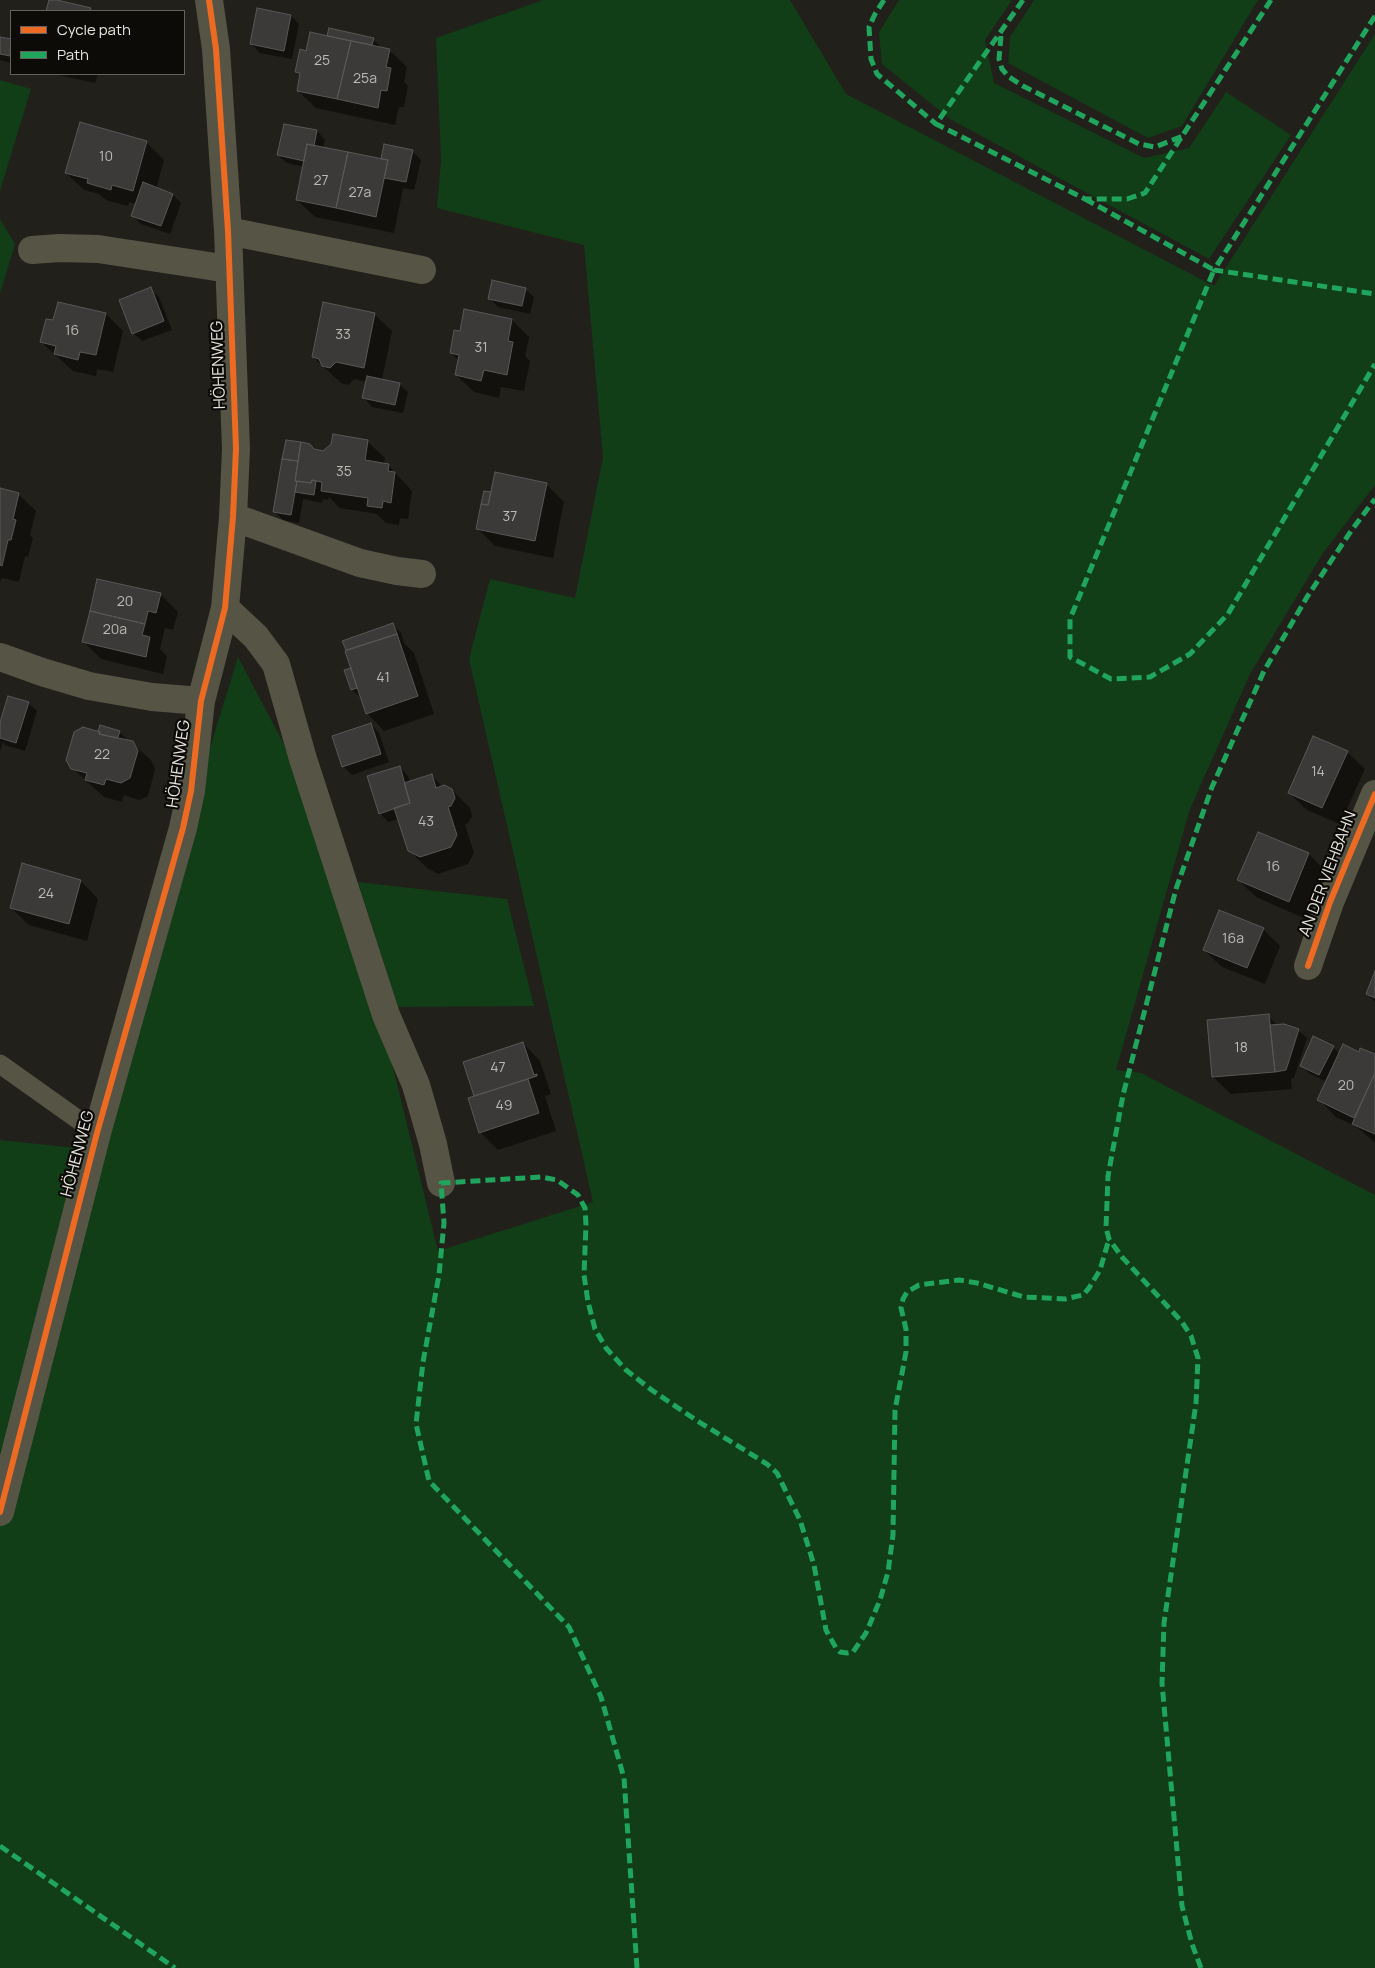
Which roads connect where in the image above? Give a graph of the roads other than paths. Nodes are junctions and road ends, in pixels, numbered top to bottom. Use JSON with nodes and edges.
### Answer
{"nodes":[{"id":1,"x":209,"y":0,"type":"edge"},
{"id":2,"x":228,"y":231,"type":"junction"},
{"id":3,"x":32,"y":250,"type":"dead end"},
{"id":4,"x":229,"y":269,"type":"junction"},
{"id":5,"x":422,"y":270,"type":"dead end"},
{"id":6,"x":234,"y":517,"type":"junction"},
{"id":7,"x":422,"y":574,"type":"dead end"},
{"id":8,"x":225,"y":608,"type":"junction"},
{"id":9,"x":0,"y":656,"type":"edge"},
{"id":10,"x":202,"y":701,"type":"junction"},
{"id":11,"x":1375,"y":794,"type":"edge"},
{"id":12,"x":1308,"y":966,"type":"dead end"},
{"id":13,"x":0,"y":1064,"type":"edge"},
{"id":14,"x":97,"y":1133,"type":"junction"},
{"id":15,"x":440,"y":1183,"type":"dead end"},
{"id":16,"x":0,"y":1512,"type":"edge"}],
"edges":[{"from":1,"to":2,"type":"street","name":"HÖHENWEG"},
{"from":2,"to":4,"type":"street","name":"HÖHENWEG"},
{"from":2,"to":5,"type":"street"},
{"from":3,"to":4,"type":"street"},
{"from":4,"to":6,"type":"street","name":"HÖHENWEG"},
{"from":6,"to":7,"type":"street"},
{"from":6,"to":8,"type":"street","name":"HÖHENWEG"},
{"from":8,"to":10,"type":"street","name":"HÖHENWEG"},
{"from":8,"to":15,"type":"street"},
{"from":9,"to":10,"type":"street"},
{"from":10,"to":14,"type":"street","name":"HÖHENWEG"},
{"from":11,"to":12,"type":"street","name":"AN DER VIEHBAHN"},
{"from":13,"to":14,"type":"lane"},
{"from":14,"to":16,"type":"street","name":"HÖHENWEG"}]}
